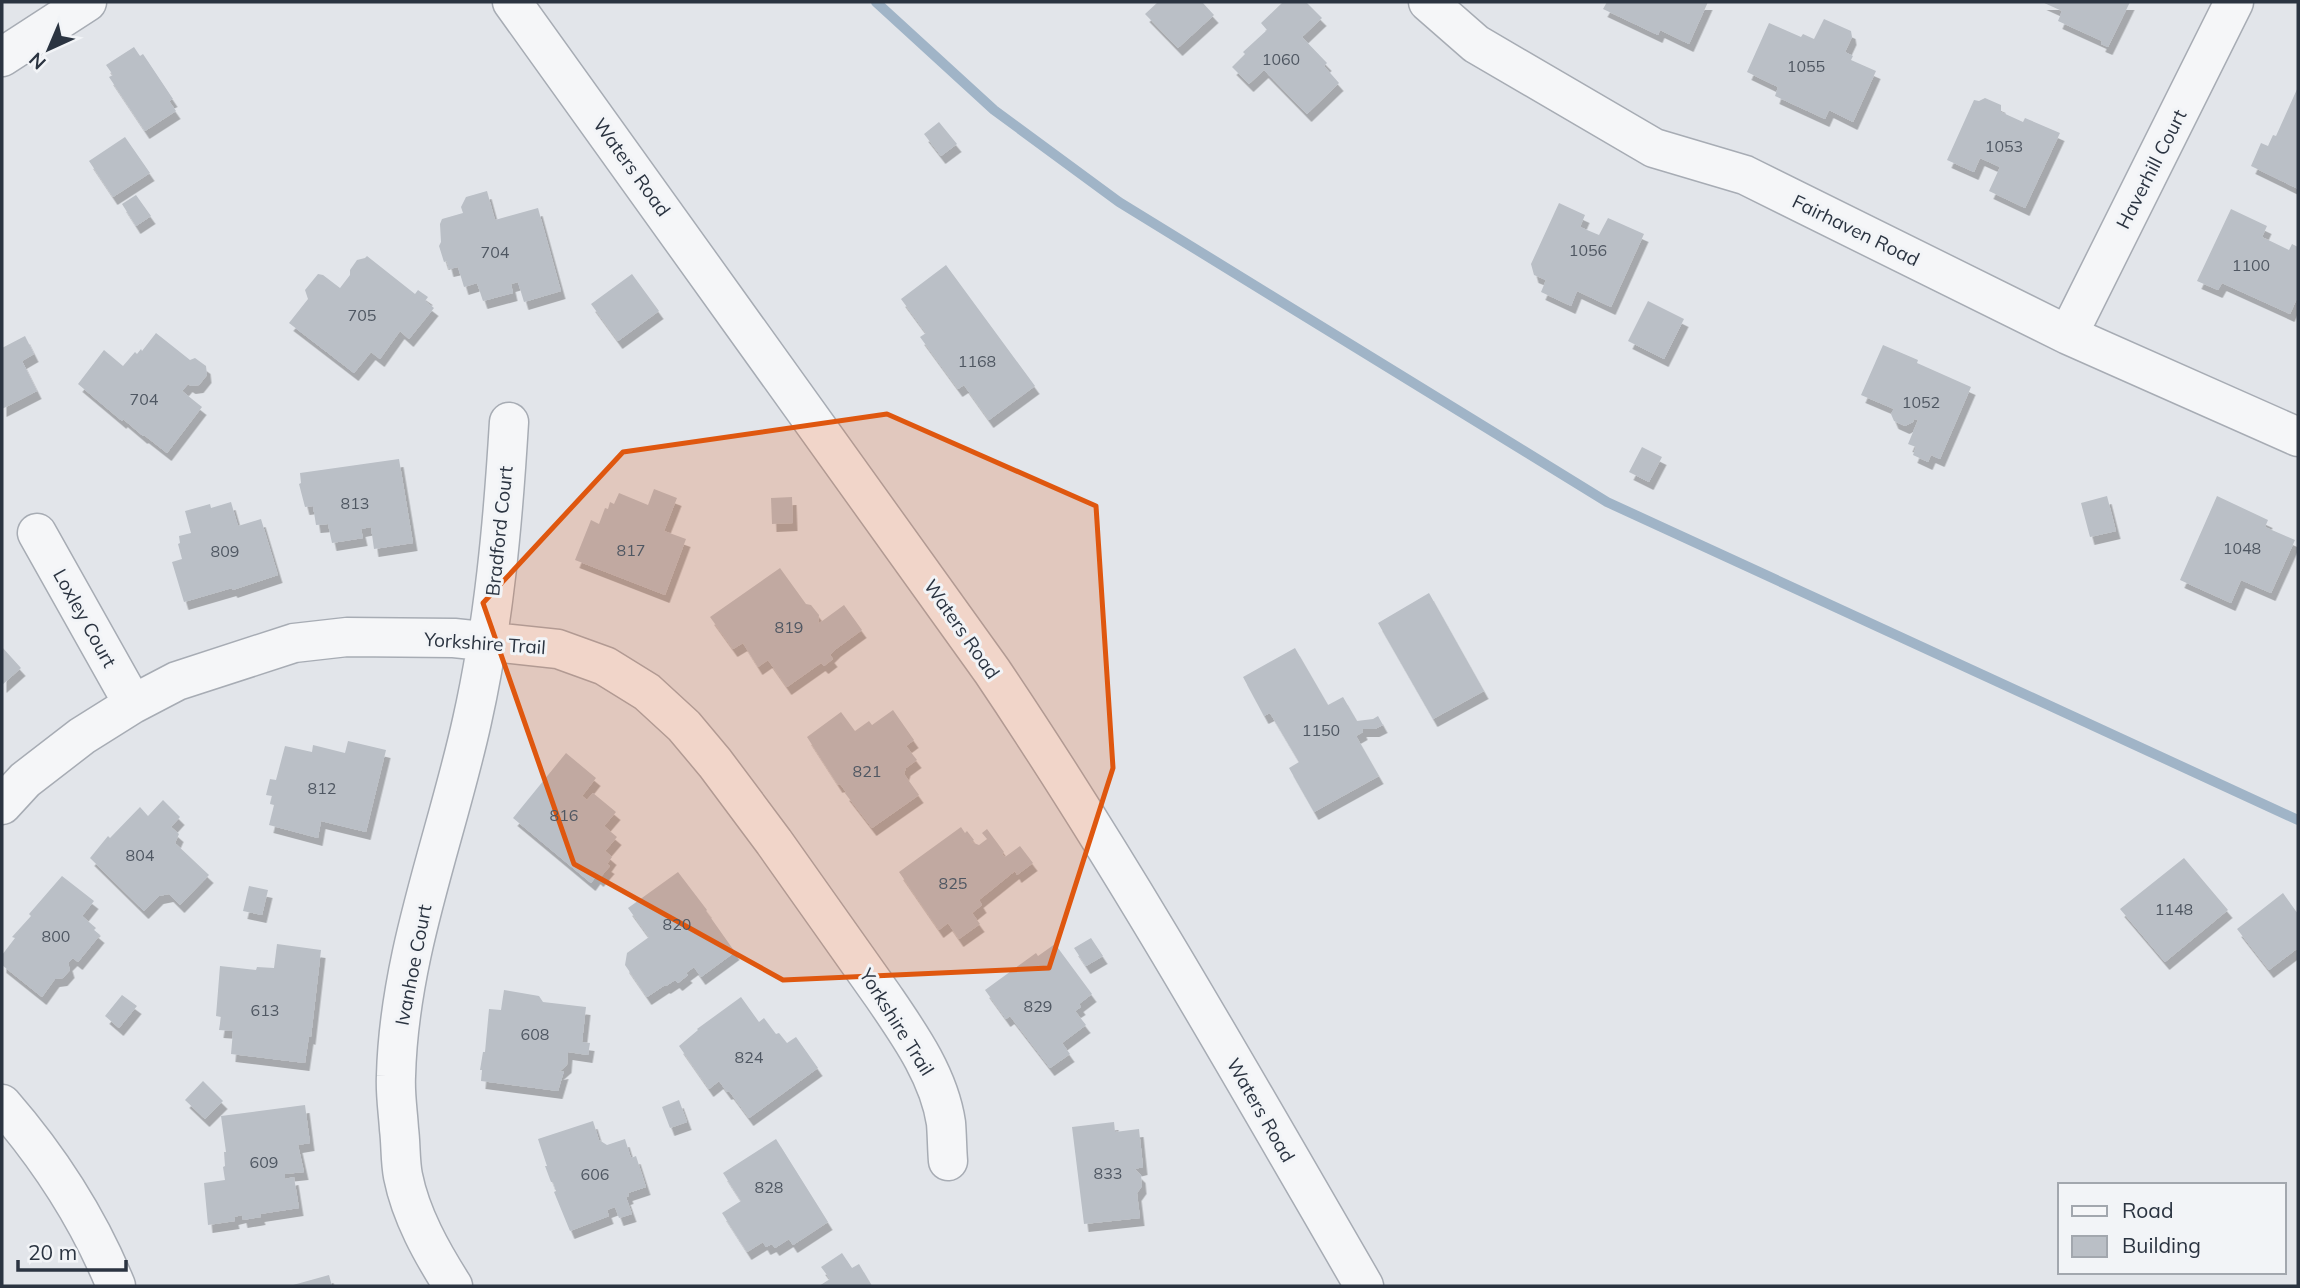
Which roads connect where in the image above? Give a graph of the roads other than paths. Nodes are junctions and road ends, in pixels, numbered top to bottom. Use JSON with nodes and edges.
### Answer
{"nodes":[{"id":1,"x":87,"y":2,"type":"edge"},
{"id":2,"x":512,"y":2,"type":"edge"},
{"id":3,"x":1428,"y":2,"type":"edge"},
{"id":4,"x":2234,"y":2,"type":"edge"},
{"id":5,"x":2,"y":57,"type":"edge"},
{"id":6,"x":2068,"y":335,"type":"junction"},
{"id":7,"x":509,"y":422,"type":"dead end"},
{"id":8,"x":2298,"y":437,"type":"edge"},
{"id":9,"x":37,"y":533,"type":"dead end"},
{"id":10,"x":487,"y":640,"type":"junction"},
{"id":11,"x":133,"y":704,"type":"junction"},
{"id":12,"x":2,"y":805,"type":"edge"},
{"id":13,"x":2,"y":1104,"type":"edge"},
{"id":14,"x":948,"y":1161,"type":"dead end"},
{"id":15,"x":116,"y":1286,"type":"edge"},
{"id":16,"x":453,"y":1286,"type":"edge"},
{"id":17,"x":1364,"y":1286,"type":"edge"}],
"edges":[{"from":1,"to":5,"type":"street"},
{"from":2,"to":17,"type":"street","name":"Waters Road"},
{"from":3,"to":6,"type":"street","name":"Fairhaven Road"},
{"from":4,"to":6,"type":"street","name":"Haverhill Court"},
{"from":6,"to":8,"type":"street","name":"Fairhaven Road"},
{"from":7,"to":10,"type":"street","name":"Bradford Court"},
{"from":9,"to":11,"type":"street","name":"Loxley Court"},
{"from":10,"to":11,"type":"street","name":"Yorkshire Trail"},
{"from":10,"to":14,"type":"street","name":"Yorkshire Trail"},
{"from":10,"to":16,"type":"street","name":"Ivanhoe Court"},
{"from":11,"to":12,"type":"street","name":"Yorkshire Trail"},
{"from":13,"to":15,"type":"street"}]}
